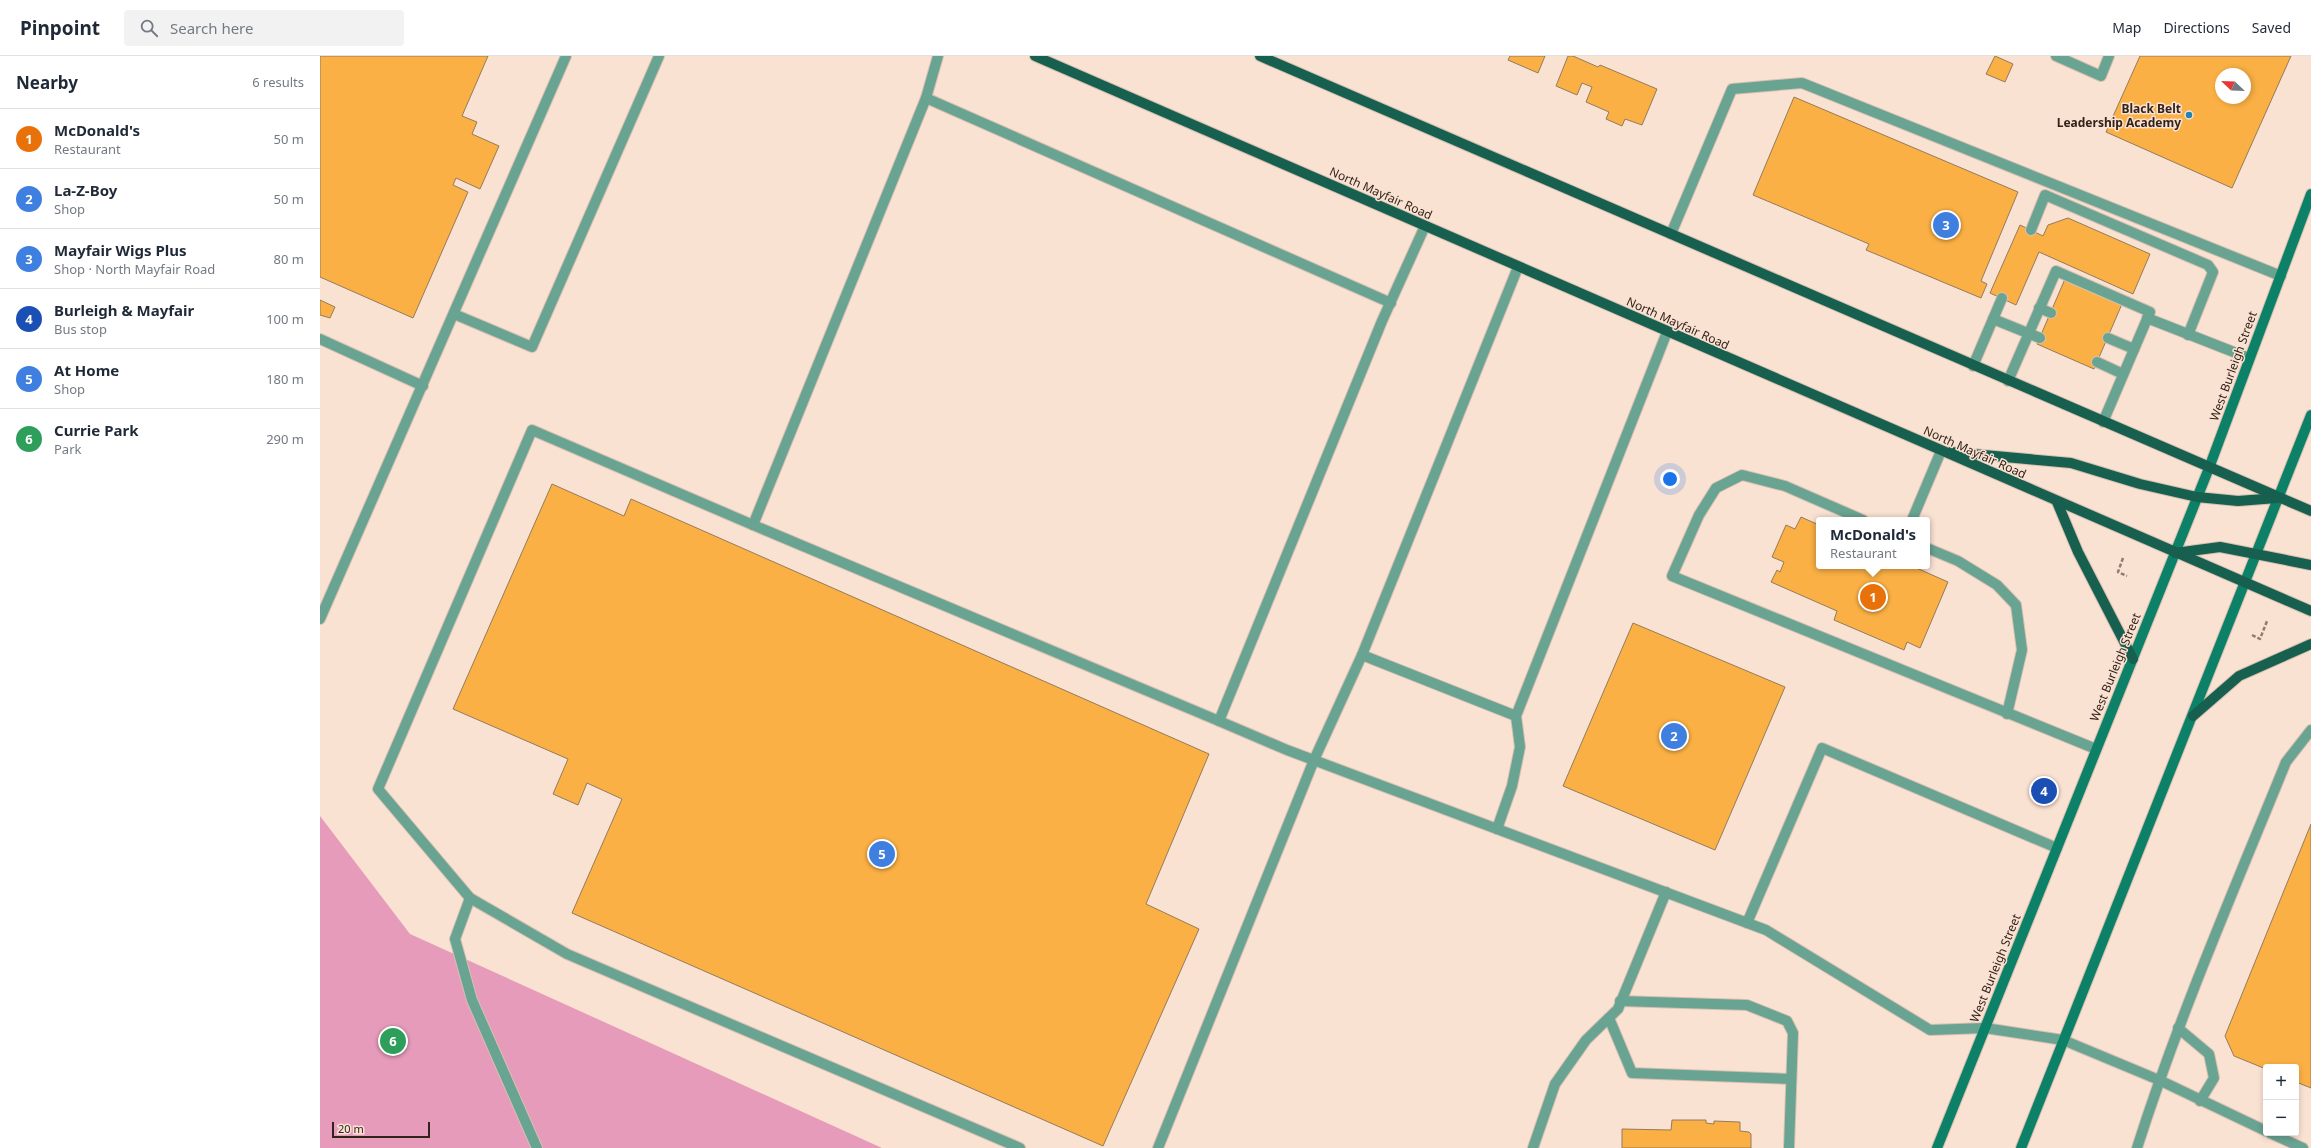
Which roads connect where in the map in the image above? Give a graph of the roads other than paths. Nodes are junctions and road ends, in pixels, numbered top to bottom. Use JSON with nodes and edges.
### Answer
{"nodes":[{"id":1,"x":566,"y":56,"type":"edge"},
{"id":2,"x":659,"y":56,"type":"edge"},
{"id":3,"x":938,"y":56,"type":"edge"},
{"id":4,"x":1035,"y":56,"type":"edge"},
{"id":5,"x":1260,"y":56,"type":"edge"},
{"id":6,"x":2056,"y":56,"type":"edge"},
{"id":7,"x":2109,"y":56,"type":"edge"},
{"id":8,"x":926,"y":98,"type":"junction"},
{"id":9,"x":2311,"y":194,"type":"edge"},
{"id":10,"x":1425,"y":226,"type":"junction"},
{"id":11,"x":2031,"y":230,"type":"dead end"},
{"id":12,"x":1671,"y":234,"type":"junction"},
{"id":13,"x":1518,"y":267,"type":"junction"},
{"id":14,"x":2281,"y":276,"type":"junction"},
{"id":15,"x":2002,"y":298,"type":"dead end"},
{"id":16,"x":1390,"y":302,"type":"junction"},
{"id":17,"x":2039,"y":308,"type":"junction"},
{"id":18,"x":2050,"y":313,"type":"dead end"},
{"id":19,"x":454,"y":314,"type":"junction"},
{"id":20,"x":1994,"y":318,"type":"junction"},
{"id":21,"x":2147,"y":318,"type":"junction"},
{"id":22,"x":1667,"y":332,"type":"junction"},
{"id":23,"x":2028,"y":333,"type":"junction"},
{"id":24,"x":2188,"y":335,"type":"junction"},
{"id":25,"x":2040,"y":338,"type":"dead end"},
{"id":26,"x":2108,"y":338,"type":"dead end"},
{"id":27,"x":320,"y":339,"type":"edge"},
{"id":28,"x":2134,"y":349,"type":"junction"},
{"id":29,"x":2249,"y":358,"type":"junction"},
{"id":30,"x":2097,"y":362,"type":"dead end"},
{"id":31,"x":1973,"y":366,"type":"junction"},
{"id":32,"x":2123,"y":374,"type":"junction"},
{"id":33,"x":2008,"y":381,"type":"junction"},
{"id":34,"x":423,"y":386,"type":"junction"},
{"id":35,"x":2311,"y":416,"type":"edge"},
{"id":36,"x":2103,"y":422,"type":"junction"},
{"id":37,"x":1941,"y":451,"type":"junction"},
{"id":38,"x":2209,"y":468,"type":"junction"},
{"id":39,"x":2197,"y":498,"type":"junction"},
{"id":40,"x":2279,"y":498,"type":"junction"},
{"id":41,"x":2057,"y":502,"type":"junction"},
{"id":42,"x":2311,"y":511,"type":"edge"},
{"id":43,"x":1855,"y":517,"type":"edge"},
{"id":44,"x":1913,"y":517,"type":"edge"},
{"id":45,"x":753,"y":525,"type":"junction"},
{"id":46,"x":1930,"y":549,"type":"edge"},
{"id":47,"x":2175,"y":553,"type":"junction"},
{"id":48,"x":2257,"y":553,"type":"junction"},
{"id":49,"x":2311,"y":565,"type":"edge"},
{"id":50,"x":2246,"y":583,"type":"junction"},
{"id":51,"x":2311,"y":611,"type":"edge"},
{"id":52,"x":320,"y":619,"type":"edge"},
{"id":53,"x":2311,"y":644,"type":"edge"},
{"id":54,"x":1362,"y":655,"type":"junction"},
{"id":55,"x":2133,"y":659,"type":"junction"},
{"id":56,"x":2007,"y":714,"type":"junction"},
{"id":57,"x":1516,"y":716,"type":"junction"},
{"id":58,"x":2193,"y":716,"type":"junction"},
{"id":59,"x":1219,"y":721,"type":"junction"},
{"id":60,"x":2311,"y":730,"type":"edge"},
{"id":61,"x":2096,"y":749,"type":"junction"},
{"id":62,"x":1314,"y":760,"type":"junction"},
{"id":63,"x":1497,"y":829,"type":"junction"},
{"id":64,"x":2057,"y":848,"type":"junction"},
{"id":65,"x":1666,"y":892,"type":"junction"},
{"id":66,"x":470,"y":898,"type":"junction"},
{"id":67,"x":1747,"y":922,"type":"junction"},
{"id":68,"x":1620,"y":1001,"type":"junction"},
{"id":69,"x":1609,"y":1018,"type":"junction"},
{"id":70,"x":1985,"y":1028,"type":"junction"},
{"id":71,"x":2178,"y":1028,"type":"junction"},
{"id":72,"x":2064,"y":1040,"type":"junction"},
{"id":73,"x":1791,"y":1079,"type":"junction"},
{"id":74,"x":2159,"y":1080,"type":"junction"},
{"id":75,"x":2200,"y":1101,"type":"junction"},
{"id":76,"x":2263,"y":1130,"type":"edge"},
{"id":77,"x":2277,"y":1136,"type":"edge"},
{"id":78,"x":537,"y":1148,"type":"edge"},
{"id":79,"x":1020,"y":1148,"type":"edge"},
{"id":80,"x":1158,"y":1148,"type":"edge"},
{"id":81,"x":1533,"y":1148,"type":"edge"},
{"id":82,"x":1789,"y":1148,"type":"edge"},
{"id":83,"x":1937,"y":1148,"type":"edge"},
{"id":84,"x":2021,"y":1148,"type":"edge"},
{"id":85,"x":2137,"y":1148,"type":"edge"},
{"id":86,"x":2303,"y":1148,"type":"edge"}],
"edges":[{"from":1,"to":19,"type":"lane"},
{"from":2,"to":19,"type":"lane"},
{"from":3,"to":8,"type":"lane"},
{"from":4,"to":10,"type":"main road","name":"North Mayfair Road"},
{"from":5,"to":12,"type":"main road"},
{"from":6,"to":7,"type":"lane"},
{"from":8,"to":16,"type":"lane"},
{"from":8,"to":45,"type":"lane"},
{"from":9,"to":14,"type":"main road","name":"West Burleigh Street"},
{"from":10,"to":13,"type":"main road","name":"North Mayfair Road"},
{"from":10,"to":16,"type":"lane"},
{"from":11,"to":24,"type":"lane"},
{"from":12,"to":14,"type":"lane"},
{"from":12,"to":31,"type":"main road"},
{"from":13,"to":22,"type":"main road","name":"North Mayfair Road"},
{"from":13,"to":54,"type":"lane"},
{"from":14,"to":29,"type":"main road","name":"West Burleigh Street"},
{"from":15,"to":20,"type":"lane"},
{"from":16,"to":59,"type":"lane"},
{"from":17,"to":18,"type":"lane"},
{"from":17,"to":21,"type":"lane"},
{"from":17,"to":23,"type":"lane"},
{"from":19,"to":34,"type":"lane"},
{"from":20,"to":23,"type":"lane"},
{"from":20,"to":31,"type":"lane"},
{"from":21,"to":24,"type":"lane"},
{"from":21,"to":28,"type":"lane"},
{"from":22,"to":37,"type":"main road","name":"North Mayfair Road"},
{"from":22,"to":57,"type":"lane"},
{"from":23,"to":25,"type":"lane"},
{"from":23,"to":33,"type":"lane"},
{"from":24,"to":29,"type":"lane"},
{"from":26,"to":28,"type":"lane"},
{"from":27,"to":34,"type":"lane"},
{"from":28,"to":32,"type":"lane"},
{"from":29,"to":38,"type":"main road","name":"West Burleigh Street"},
{"from":30,"to":32,"type":"lane"},
{"from":31,"to":33,"type":"main road"},
{"from":32,"to":36,"type":"lane"},
{"from":33,"to":36,"type":"main road"},
{"from":34,"to":52,"type":"lane"},
{"from":35,"to":40,"type":"main road"},
{"from":36,"to":38,"type":"main road"},
{"from":37,"to":39,"type":"main road"},
{"from":37,"to":41,"type":"main road","name":"North Mayfair Road"},
{"from":37,"to":44,"type":"lane"},
{"from":38,"to":39,"type":"main road","name":"West Burleigh Street"},
{"from":38,"to":40,"type":"main road"},
{"from":39,"to":40,"type":"main road"},
{"from":39,"to":47,"type":"main road","name":"West Burleigh Street"},
{"from":40,"to":42,"type":"main road"},
{"from":40,"to":48,"type":"main road"},
{"from":41,"to":47,"type":"main road","name":"North Mayfair Road"},
{"from":41,"to":55,"type":"main road"},
{"from":43,"to":56,"type":"lane"},
{"from":45,"to":59,"type":"lane"},
{"from":45,"to":66,"type":"lane"},
{"from":46,"to":56,"type":"lane"},
{"from":47,"to":48,"type":"main road"},
{"from":47,"to":50,"type":"main road","name":"North Mayfair Road"},
{"from":47,"to":55,"type":"main road","name":"West Burleigh Street"},
{"from":48,"to":49,"type":"main road"},
{"from":48,"to":50,"type":"main road"},
{"from":50,"to":51,"type":"main road","name":"North Mayfair Road"},
{"from":50,"to":58,"type":"main road"},
{"from":53,"to":58,"type":"main road"},
{"from":54,"to":57,"type":"lane"},
{"from":54,"to":62,"type":"lane"},
{"from":55,"to":61,"type":"main road","name":"West Burleigh Street"},
{"from":56,"to":61,"type":"lane"},
{"from":57,"to":63,"type":"lane"},
{"from":58,"to":72,"type":"main road"},
{"from":59,"to":62,"type":"lane"},
{"from":60,"to":71,"type":"lane"},
{"from":61,"to":64,"type":"main road","name":"West Burleigh Street"},
{"from":62,"to":63,"type":"lane"},
{"from":62,"to":80,"type":"lane"},
{"from":63,"to":65,"type":"lane"},
{"from":64,"to":67,"type":"lane"},
{"from":64,"to":70,"type":"main road","name":"West Burleigh Street"},
{"from":65,"to":67,"type":"lane"},
{"from":65,"to":68,"type":"lane"},
{"from":66,"to":78,"type":"lane"},
{"from":66,"to":79,"type":"lane"},
{"from":67,"to":70,"type":"lane"},
{"from":68,"to":69,"type":"lane"},
{"from":68,"to":73,"type":"lane"},
{"from":69,"to":73,"type":"lane"},
{"from":69,"to":81,"type":"lane"},
{"from":70,"to":72,"type":"lane"},
{"from":70,"to":83,"type":"main road","name":"West Burleigh Street"},
{"from":71,"to":74,"type":"lane"},
{"from":71,"to":75,"type":"lane"},
{"from":72,"to":74,"type":"lane"},
{"from":72,"to":84,"type":"main road"},
{"from":73,"to":82,"type":"lane"},
{"from":74,"to":75,"type":"lane"},
{"from":74,"to":85,"type":"lane"},
{"from":75,"to":76,"type":"lane"},
{"from":77,"to":86,"type":"lane"}]}
